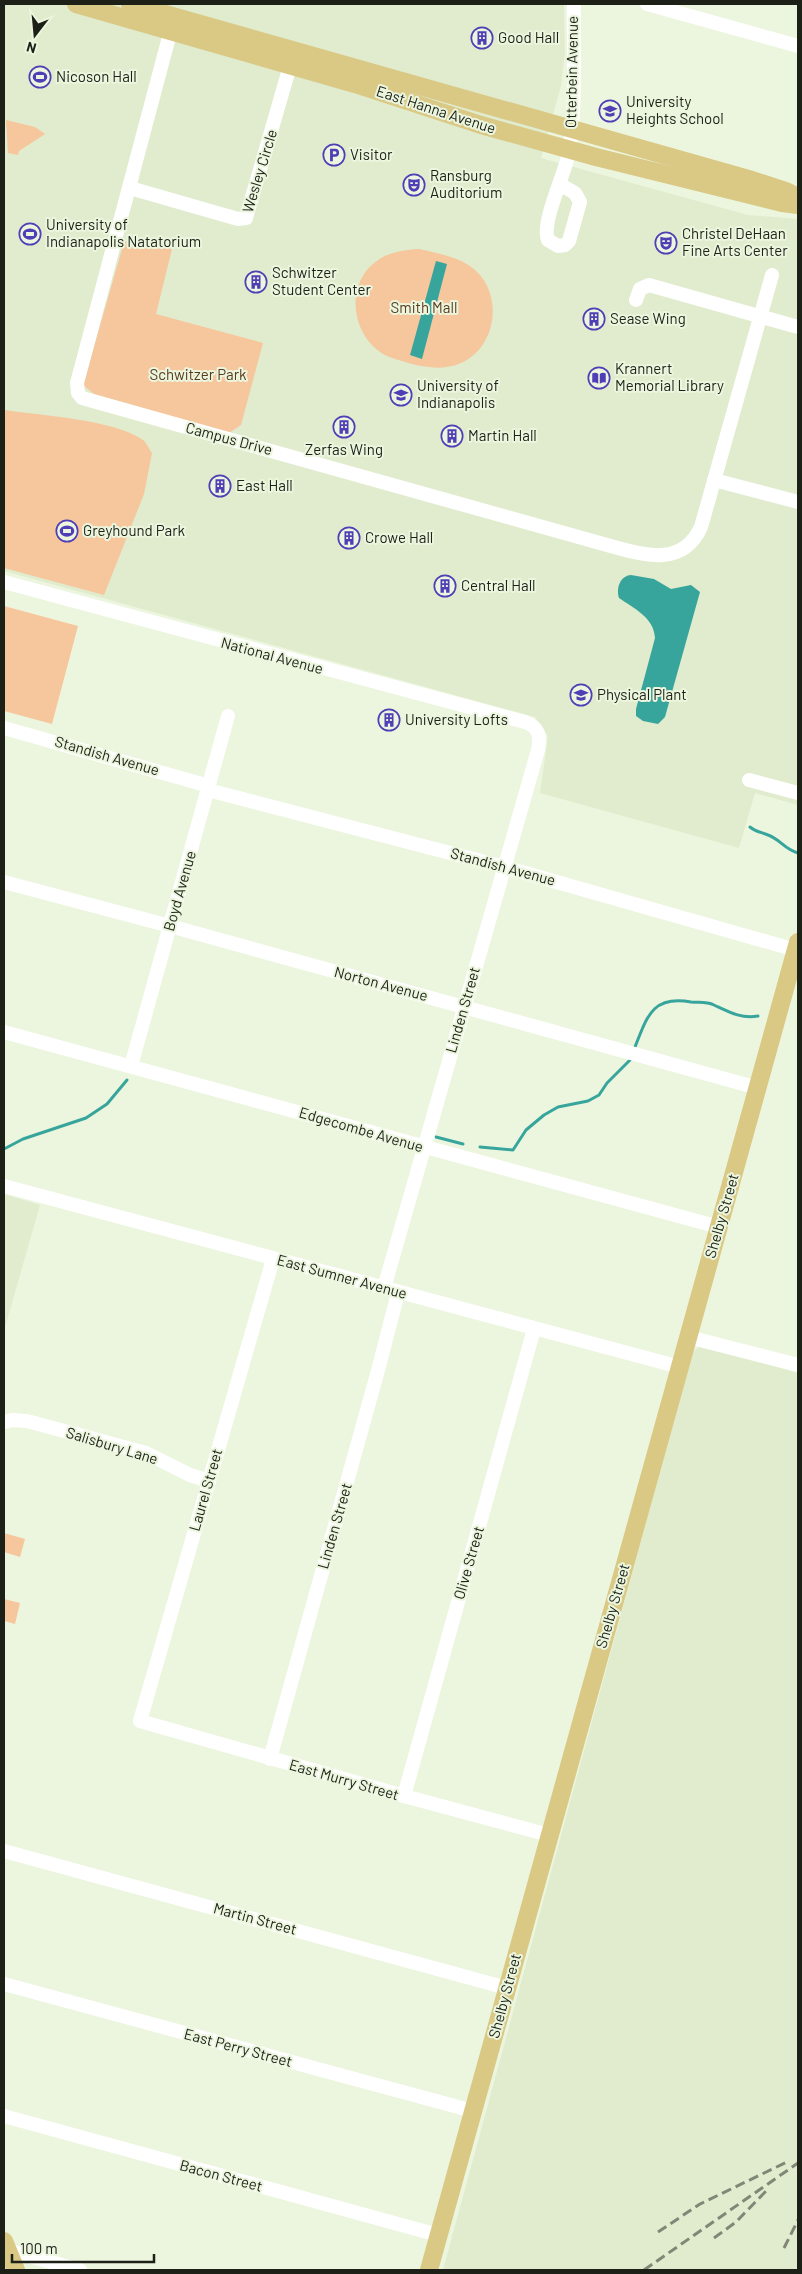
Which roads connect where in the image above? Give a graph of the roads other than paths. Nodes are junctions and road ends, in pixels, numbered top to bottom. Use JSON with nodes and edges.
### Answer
{"nodes":[{"id":1,"x":76,"y":4,"type":"edge"},
{"id":2,"x":130,"y":4,"type":"edge"},
{"id":3,"x":574,"y":4,"type":"edge"},
{"id":4,"x":646,"y":4,"type":"edge"},
{"id":5,"x":173,"y":24,"type":"junction"},
{"id":6,"x":798,"y":46,"type":"edge"},
{"id":7,"x":290,"y":66,"type":"junction"},
{"id":8,"x":570,"y":140,"type":"junction"},
{"id":9,"x":561,"y":185,"type":"dead end"},
{"id":10,"x":130,"y":188,"type":"junction"},
{"id":11,"x":798,"y":197,"type":"edge"},
{"id":12,"x":798,"y":205,"type":"edge"},
{"id":13,"x":772,"y":275,"type":"dead end"},
{"id":14,"x":636,"y":300,"type":"dead end"},
{"id":15,"x":760,"y":316,"type":"junction"},
{"id":16,"x":798,"y":327,"type":"edge"},
{"id":17,"x":714,"y":480,"type":"junction"},
{"id":18,"x":798,"y":502,"type":"edge"},
{"id":19,"x":4,"y":582,"type":"edge"},
{"id":20,"x":228,"y":716,"type":"dead end"},
{"id":21,"x":4,"y":728,"type":"edge"},
{"id":22,"x":538,"y":731,"type":"joint"},
{"id":23,"x":749,"y":780,"type":"dead end"},
{"id":24,"x":208,"y":788,"type":"junction"},
{"id":25,"x":798,"y":793,"type":"edge"},
{"id":26,"x":504,"y":867,"type":"junction"},
{"id":27,"x":4,"y":882,"type":"edge"},
{"id":28,"x":170,"y":926,"type":"junction"},
{"id":29,"x":797,"y":946,"type":"edge"},
{"id":30,"x":464,"y":1007,"type":"junction"},
{"id":31,"x":4,"y":1032,"type":"edge"},
{"id":32,"x":131,"y":1066,"type":"junction"},
{"id":33,"x":758,"y":1088,"type":"junction"},
{"id":34,"x":424,"y":1148,"type":"junction"},
{"id":35,"x":4,"y":1186,"type":"edge"},
{"id":36,"x":719,"y":1227,"type":"junction"},
{"id":37,"x":273,"y":1259,"type":"junction"},
{"id":38,"x":384,"y":1288,"type":"junction"},
{"id":39,"x":398,"y":1293,"type":"junction"},
{"id":40,"x":534,"y":1329,"type":"junction"},
{"id":41,"x":688,"y":1337,"type":"junction"},
{"id":42,"x":798,"y":1365,"type":"edge"},
{"id":43,"x":680,"y":1367,"type":"junction"},
{"id":44,"x":8,"y":1421,"type":"edge"},
{"id":45,"x":209,"y":1481,"type":"junction"},
{"id":46,"x":140,"y":1722,"type":"joint"},
{"id":47,"x":270,"y":1759,"type":"junction"},
{"id":48,"x":404,"y":1796,"type":"junction"},
{"id":49,"x":549,"y":1834,"type":"junction"},
{"id":50,"x":4,"y":1851,"type":"edge"},
{"id":51,"x":4,"y":1984,"type":"edge"},
{"id":52,"x":507,"y":1988,"type":"junction"},
{"id":53,"x":473,"y":2111,"type":"junction"},
{"id":54,"x":4,"y":2116,"type":"edge"},
{"id":55,"x":438,"y":2235,"type":"junction"},
{"id":56,"x":5,"y":2247,"type":"edge"},
{"id":57,"x":16,"y":2270,"type":"edge"},
{"id":58,"x":80,"y":2270,"type":"edge"},
{"id":59,"x":429,"y":2270,"type":"edge"}],
"edges":[{"from":1,"to":5,"type":"main road","name":"East Hanna Avenue"},
{"from":2,"to":5,"type":"main road","name":"East Hanna Avenue"},
{"from":3,"to":8,"type":"street","name":"Otterbein Avenue"},
{"from":4,"to":6,"type":"street"},
{"from":5,"to":7,"type":"main road","name":"East Hanna Avenue"},
{"from":5,"to":8,"type":"main road","name":"East Hanna Avenue"},
{"from":5,"to":10,"type":"street","name":"Campus Drive"},
{"from":7,"to":8,"type":"main road","name":"East Hanna Avenue"},
{"from":7,"to":10,"type":"street","name":"Wesley Circle"},
{"from":8,"to":9,"type":"street","name":"Otterbein Avenue"},
{"from":8,"to":11,"type":"main road","name":"East Hanna Avenue"},
{"from":8,"to":12,"type":"main road","name":"East Hanna Avenue"},
{"from":10,"to":17,"type":"street","name":"Campus Drive"},
{"from":13,"to":15,"type":"street"},
{"from":14,"to":15,"type":"street"},
{"from":15,"to":16,"type":"street"},
{"from":15,"to":17,"type":"street"},
{"from":17,"to":18,"type":"street"},
{"from":19,"to":22,"type":"street","name":"National Avenue"},
{"from":20,"to":24,"type":"street","name":"Boyd Avenue"},
{"from":21,"to":24,"type":"street","name":"Standish Avenue"},
{"from":22,"to":26,"type":"street","name":"Linden Street"},
{"from":23,"to":25,"type":"street"},
{"from":24,"to":26,"type":"street","name":"Standish Avenue"},
{"from":24,"to":28,"type":"street","name":"Boyd Avenue"},
{"from":26,"to":29,"type":"street","name":"Standish Avenue"},
{"from":26,"to":30,"type":"street","name":"Linden Street"},
{"from":27,"to":28,"type":"street","name":"Norton Avenue"},
{"from":28,"to":30,"type":"street","name":"Norton Avenue"},
{"from":28,"to":32,"type":"street","name":"Boyd Avenue"},
{"from":29,"to":33,"type":"main road","name":"Shelby Street"},
{"from":30,"to":33,"type":"street","name":"Norton Avenue"},
{"from":30,"to":34,"type":"street","name":"Linden Street"},
{"from":31,"to":32,"type":"street","name":"Edgecombe Avenue"},
{"from":32,"to":34,"type":"street","name":"Edgecombe Avenue"},
{"from":33,"to":36,"type":"main road","name":"Shelby Street"},
{"from":34,"to":36,"type":"street","name":"Edgecombe Avenue"},
{"from":34,"to":38,"type":"street","name":"Linden Street"},
{"from":35,"to":37,"type":"street","name":"East Sumner Avenue"},
{"from":36,"to":41,"type":"main road","name":"Shelby Street"},
{"from":37,"to":38,"type":"street","name":"East Sumner Avenue"},
{"from":37,"to":45,"type":"street","name":"Laurel Street"},
{"from":38,"to":39,"type":"street","name":"East Sumner Avenue"},
{"from":39,"to":40,"type":"street","name":"East Sumner Avenue"},
{"from":39,"to":47,"type":"street","name":"Linden Street"},
{"from":40,"to":43,"type":"street","name":"East Sumner Avenue"},
{"from":40,"to":48,"type":"street","name":"Olive Street"},
{"from":41,"to":42,"type":"street"},
{"from":41,"to":43,"type":"main road","name":"Shelby Street"},
{"from":43,"to":49,"type":"main road","name":"Shelby Street"},
{"from":44,"to":45,"type":"street","name":"Salisbury Lane"},
{"from":45,"to":46,"type":"street","name":"Laurel Street"},
{"from":46,"to":47,"type":"street","name":"East Murry Street"},
{"from":47,"to":48,"type":"street","name":"East Murry Street"},
{"from":48,"to":49,"type":"street","name":"East Murry Street"},
{"from":49,"to":52,"type":"main road","name":"Shelby Street"},
{"from":50,"to":52,"type":"street","name":"Martin Street"},
{"from":51,"to":53,"type":"street","name":"East Perry Street"},
{"from":52,"to":53,"type":"main road","name":"Shelby Street"},
{"from":53,"to":55,"type":"main road","name":"Shelby Street"},
{"from":54,"to":55,"type":"street","name":"Bacon Street"},
{"from":55,"to":59,"type":"main road","name":"Shelby Street"},
{"from":56,"to":57,"type":"main road"},
{"from":56,"to":58,"type":"street"}]}
